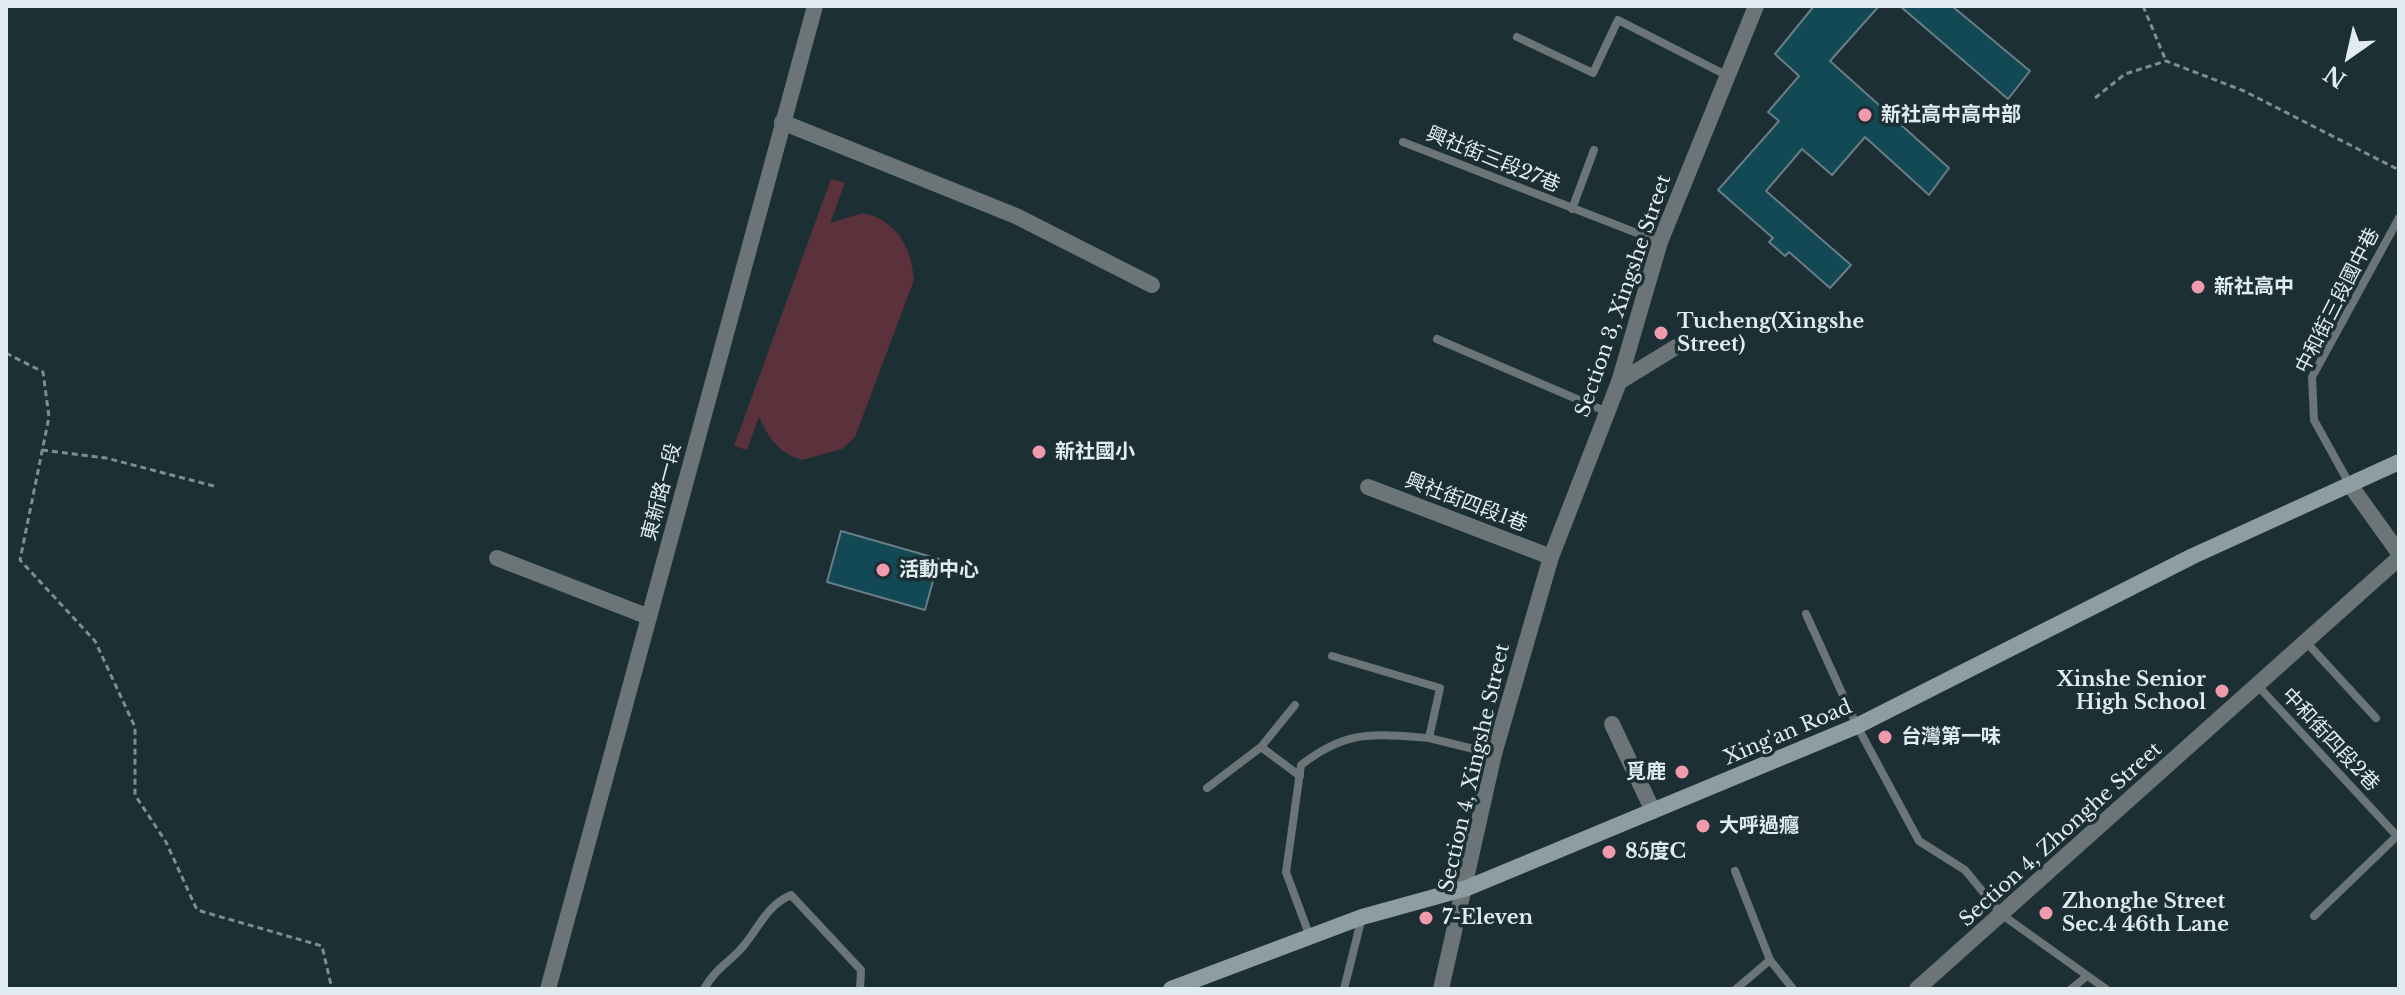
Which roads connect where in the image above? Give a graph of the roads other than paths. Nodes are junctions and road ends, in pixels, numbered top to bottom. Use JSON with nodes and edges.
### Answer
{"nodes":[{"id":1,"x":815,"y":6,"type":"edge"},
{"id":2,"x":1756,"y":6,"type":"edge"},
{"id":3,"x":1517,"y":37,"type":"dead end"},
{"id":4,"x":1726,"y":75,"type":"junction"},
{"id":5,"x":782,"y":122,"type":"junction"},
{"id":6,"x":1403,"y":142,"type":"dead end"},
{"id":7,"x":1594,"y":150,"type":"dead end"},
{"id":8,"x":1572,"y":209,"type":"junction"},
{"id":9,"x":2399,"y":218,"type":"edge"},
{"id":10,"x":1660,"y":242,"type":"junction"},
{"id":11,"x":1152,"y":285,"type":"dead end"},
{"id":12,"x":1437,"y":339,"type":"dead end"},
{"id":13,"x":1676,"y":347,"type":"dead end"},
{"id":14,"x":1619,"y":382,"type":"junction"},
{"id":15,"x":1607,"y":412,"type":"junction"},
{"id":16,"x":2399,"y":462,"type":"edge"},
{"id":17,"x":2350,"y":485,"type":"junction"},
{"id":18,"x":1368,"y":487,"type":"dead end"},
{"id":19,"x":2399,"y":556,"type":"edge"},
{"id":20,"x":1551,"y":557,"type":"junction"},
{"id":21,"x":497,"y":558,"type":"dead end"},
{"id":22,"x":1806,"y":614,"type":"dead end"},
{"id":23,"x":649,"y":617,"type":"junction"},
{"id":24,"x":2307,"y":643,"type":"junction"},
{"id":25,"x":1332,"y":656,"type":"dead end"},
{"id":26,"x":2258,"y":686,"type":"junction"},
{"id":27,"x":1295,"y":705,"type":"dead end"},
{"id":28,"x":2376,"y":718,"type":"dead end"},
{"id":29,"x":1612,"y":724,"type":"dead end"},
{"id":30,"x":1857,"y":726,"type":"junction"},
{"id":31,"x":1429,"y":738,"type":"junction"},
{"id":32,"x":1261,"y":747,"type":"junction"},
{"id":33,"x":1494,"y":754,"type":"junction"},
{"id":34,"x":1300,"y":776,"type":"junction"},
{"id":35,"x":1207,"y":788,"type":"dead end"},
{"id":36,"x":1653,"y":811,"type":"junction"},
{"id":37,"x":1735,"y":871,"type":"dead end"},
{"id":38,"x":1467,"y":888,"type":"junction"},
{"id":39,"x":2001,"y":914,"type":"junction"},
{"id":40,"x":2314,"y":916,"type":"dead end"},
{"id":41,"x":1362,"y":917,"type":"junction"},
{"id":42,"x":1310,"y":937,"type":"junction"},
{"id":43,"x":1770,"y":960,"type":"junction"},
{"id":44,"x":2087,"y":976,"type":"junction"},
{"id":45,"x":548,"y":989,"type":"edge"},
{"id":46,"x":704,"y":989,"type":"edge"},
{"id":47,"x":860,"y":989,"type":"edge"},
{"id":48,"x":1171,"y":989,"type":"edge"},
{"id":49,"x":1344,"y":989,"type":"edge"},
{"id":50,"x":1441,"y":989,"type":"edge"},
{"id":51,"x":1736,"y":989,"type":"edge"},
{"id":52,"x":1793,"y":989,"type":"edge"},
{"id":53,"x":1917,"y":989,"type":"edge"},
{"id":54,"x":2071,"y":989,"type":"edge"},
{"id":55,"x":2106,"y":989,"type":"edge"}],
"edges":[{"from":1,"to":5,"type":"street","name":"東新路一段"},
{"from":2,"to":4,"type":"street","name":"Section 3, Xingshe Street"},
{"from":3,"to":4,"type":"lane"},
{"from":4,"to":10,"type":"street","name":"Section 3, Xingshe Street"},
{"from":5,"to":11,"type":"street"},
{"from":5,"to":23,"type":"street","name":"東新路一段"},
{"from":6,"to":8,"type":"lane","name":"興社街三段27巷"},
{"from":7,"to":8,"type":"lane","name":"興社街三段27巷"},
{"from":8,"to":10,"type":"lane","name":"興社街三段27巷"},
{"from":9,"to":17,"type":"lane","name":"中和街三段國中巷"},
{"from":10,"to":14,"type":"street","name":"Section 3, Xingshe Street"},
{"from":12,"to":15,"type":"lane"},
{"from":13,"to":14,"type":"street"},
{"from":14,"to":15,"type":"street","name":"Section 3, Xingshe Street"},
{"from":15,"to":20,"type":"street","name":"Section 3, Xingshe Street"},
{"from":16,"to":17,"type":"main road","name":"Xing'an Road"},
{"from":17,"to":19,"type":"street"},
{"from":17,"to":30,"type":"main road","name":"Xing'an Road"},
{"from":18,"to":20,"type":"street","name":"興社街四段1巷"},
{"from":19,"to":24,"type":"street","name":"Section 4, Zhonghe Street"},
{"from":20,"to":33,"type":"street","name":"Section 4, Xingshe Street"},
{"from":21,"to":23,"type":"street"},
{"from":22,"to":30,"type":"lane"},
{"from":23,"to":45,"type":"street","name":"東新路一段"},
{"from":24,"to":26,"type":"street","name":"Section 4, Zhonghe Street"},
{"from":24,"to":28,"type":"lane"},
{"from":25,"to":31,"type":"lane"},
{"from":26,"to":39,"type":"street","name":"Section 4, Zhonghe Street"},
{"from":26,"to":40,"type":"lane","name":"中和街四段2巷"},
{"from":27,"to":32,"type":"lane"},
{"from":29,"to":36,"type":"street"},
{"from":30,"to":36,"type":"main road","name":"Xing'an Road"},
{"from":30,"to":39,"type":"lane"},
{"from":31,"to":33,"type":"lane"},
{"from":31,"to":34,"type":"lane"},
{"from":32,"to":34,"type":"lane"},
{"from":32,"to":35,"type":"lane"},
{"from":33,"to":38,"type":"street","name":"Section 4, Xingshe Street"},
{"from":34,"to":42,"type":"lane"},
{"from":36,"to":38,"type":"main road","name":"Xing'an Road"},
{"from":37,"to":43,"type":"lane"},
{"from":38,"to":41,"type":"main road","name":"Xing'an Road"},
{"from":38,"to":50,"type":"street","name":"Section 4, Xingshe Street"},
{"from":39,"to":44,"type":"lane"},
{"from":39,"to":53,"type":"street","name":"Section 4, Zhonghe Street"},
{"from":41,"to":42,"type":"main road","name":"Xing'an Road"},
{"from":41,"to":49,"type":"lane"},
{"from":42,"to":48,"type":"main road","name":"Xing'an Road"},
{"from":43,"to":51,"type":"lane"},
{"from":43,"to":52,"type":"lane"},
{"from":44,"to":54,"type":"lane"},
{"from":44,"to":55,"type":"lane"},
{"from":46,"to":47,"type":"lane"}]}
